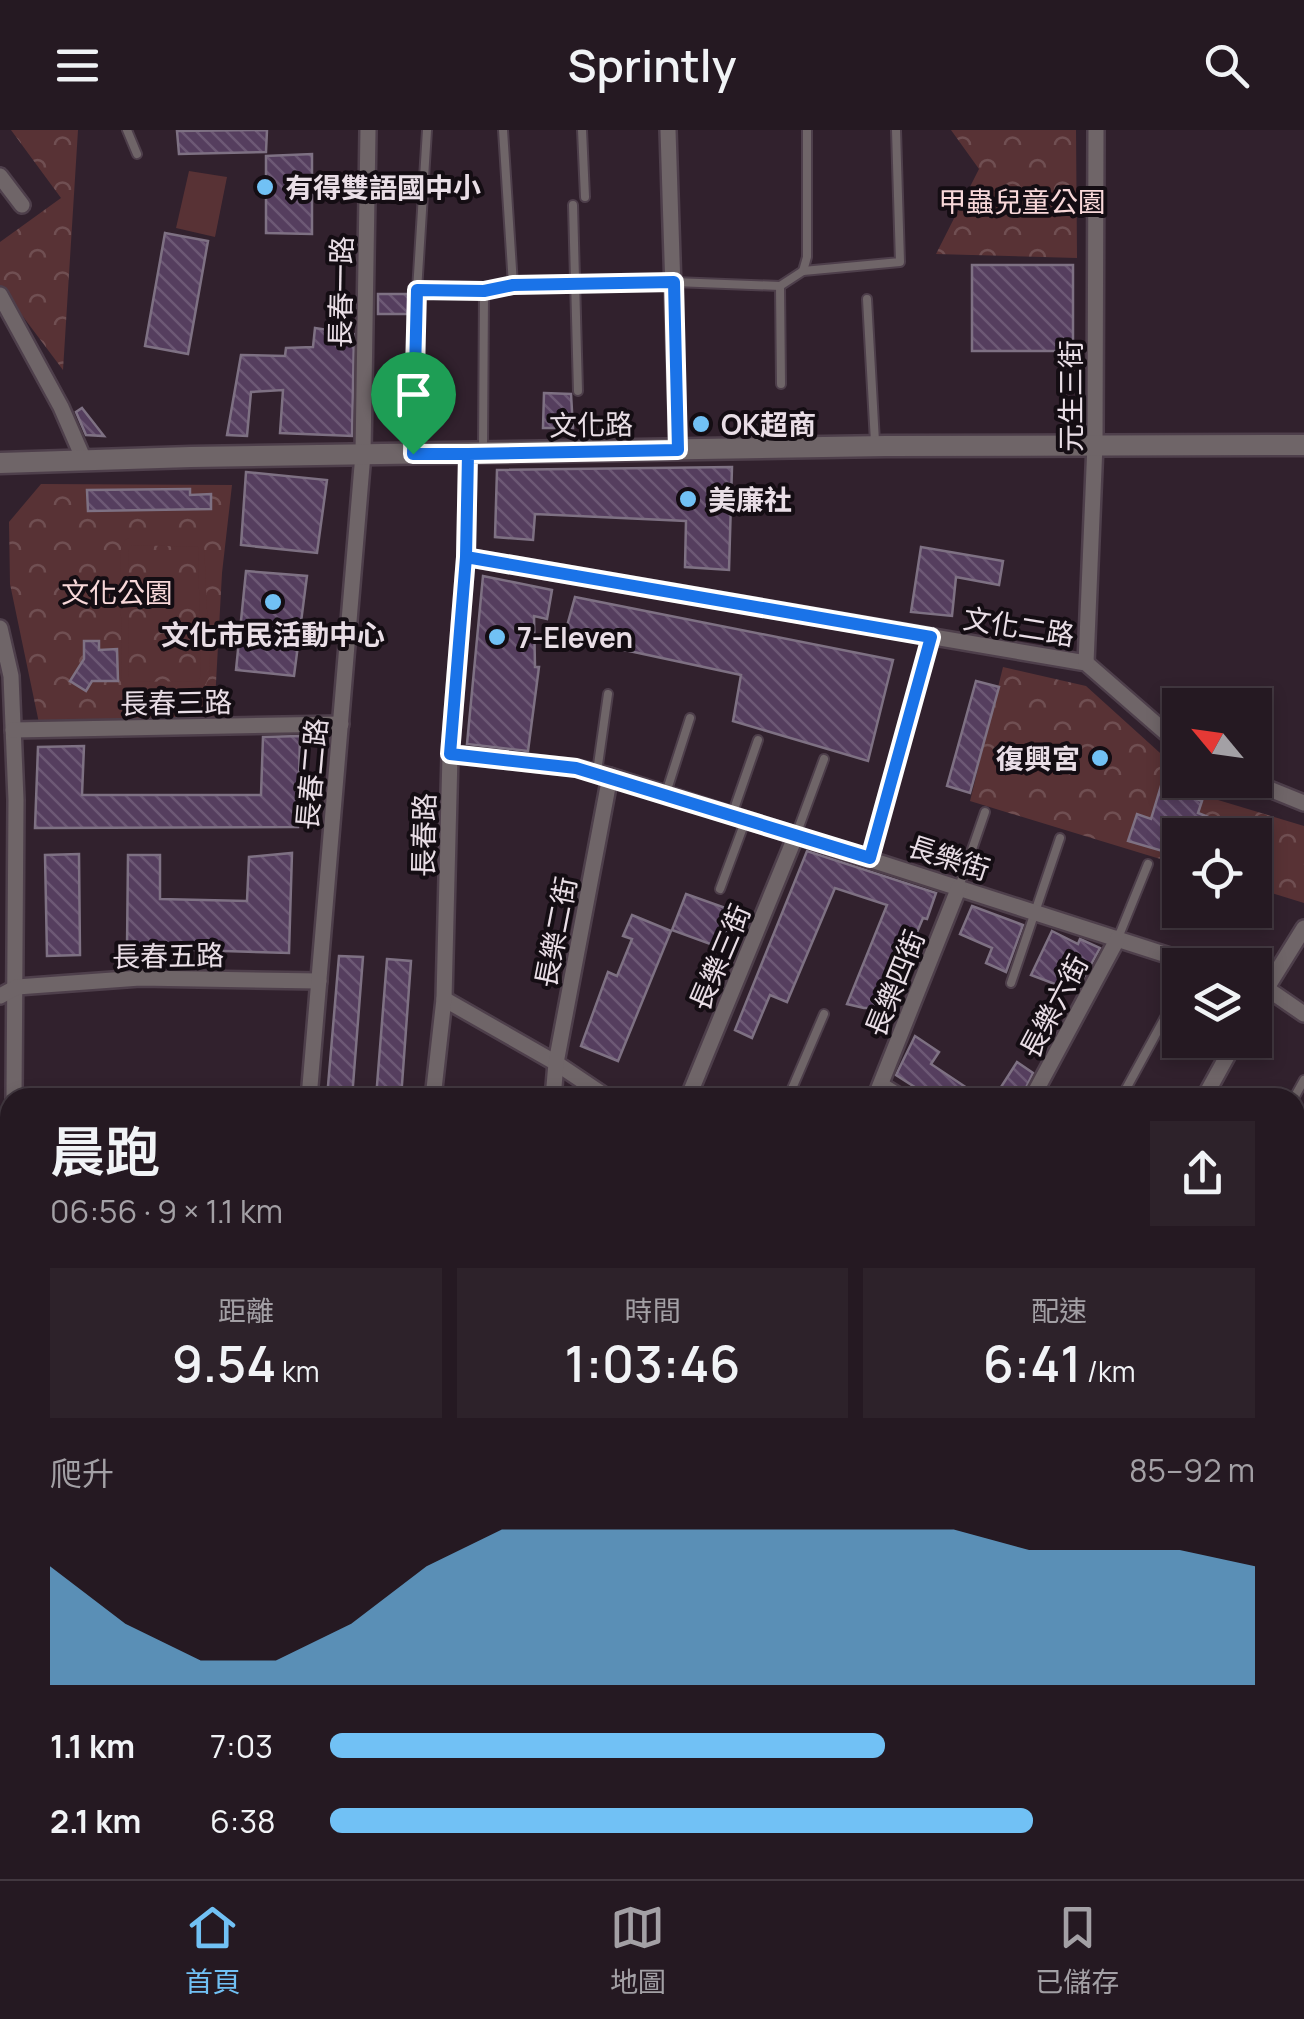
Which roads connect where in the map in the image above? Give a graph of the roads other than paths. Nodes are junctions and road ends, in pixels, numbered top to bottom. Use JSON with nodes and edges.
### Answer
{"nodes":[{"id":1,"x":127,"y":130,"type":"edge"},
{"id":2,"x":368,"y":130,"type":"edge"},
{"id":3,"x":428,"y":130,"type":"edge"},
{"id":4,"x":503,"y":130,"type":"edge"},
{"id":5,"x":582,"y":130,"type":"edge"},
{"id":6,"x":668,"y":130,"type":"edge"},
{"id":7,"x":807,"y":130,"type":"edge"},
{"id":8,"x":896,"y":130,"type":"edge"},
{"id":9,"x":1096,"y":130,"type":"edge"},
{"id":10,"x":137,"y":154,"type":"dead end"},
{"id":11,"x":0,"y":176,"type":"edge"},
{"id":12,"x":585,"y":198,"type":"dead end"},
{"id":13,"x":22,"y":205,"type":"dead end"},
{"id":14,"x":573,"y":205,"type":"dead end"},
{"id":15,"x":803,"y":271,"type":"junction"},
{"id":16,"x":674,"y":282,"type":"junction"},
{"id":17,"x":573,"y":284,"type":"junction"},
{"id":18,"x":513,"y":285,"type":"junction"},
{"id":19,"x":780,"y":286,"type":"junction"},
{"id":20,"x":417,"y":290,"type":"junction"},
{"id":21,"x":484,"y":291,"type":"junction"},
{"id":22,"x":0,"y":294,"type":"edge"},
{"id":23,"x":867,"y":299,"type":"dead end"},
{"id":24,"x":782,"y":384,"type":"dead end"},
{"id":25,"x":578,"y":392,"type":"dead end"},
{"id":26,"x":1096,"y":444,"type":"junction"},
{"id":27,"x":1304,"y":445,"type":"edge"},
{"id":28,"x":875,"y":446,"type":"junction"},
{"id":29,"x":678,"y":450,"type":"junction"},
{"id":30,"x":362,"y":454,"type":"junction"},
{"id":31,"x":413,"y":454,"type":"junction"},
{"id":32,"x":476,"y":454,"type":"junction"},
{"id":33,"x":84,"y":460,"type":"junction"},
{"id":34,"x":0,"y":463,"type":"edge"},
{"id":35,"x":466,"y":557,"type":"junction"},
{"id":36,"x":0,"y":631,"type":"edge"},
{"id":37,"x":931,"y":637,"type":"junction"},
{"id":38,"x":1086,"y":663,"type":"junction"},
{"id":39,"x":608,"y":694,"type":"dead end"},
{"id":40,"x":690,"y":718,"type":"dead end"},
{"id":41,"x":341,"y":724,"type":"junction"},
{"id":42,"x":1162,"y":729,"type":"edge"},
{"id":43,"x":6,"y":730,"type":"edge"},
{"id":44,"x":758,"y":740,"type":"dead end"},
{"id":45,"x":450,"y":754,"type":"junction"},
{"id":46,"x":824,"y":759,"type":"dead end"},
{"id":47,"x":603,"y":774,"type":"junction"},
{"id":48,"x":1272,"y":790,"type":"edge"},
{"id":49,"x":666,"y":794,"type":"junction"},
{"id":50,"x":16,"y":800,"type":"junction"},
{"id":51,"x":1304,"y":803,"type":"edge"},
{"id":52,"x":0,"y":808,"type":"edge"},
{"id":53,"x":985,"y":812,"type":"dead end"},
{"id":54,"x":739,"y":817,"type":"junction"},
{"id":55,"x":796,"y":835,"type":"junction"},
{"id":56,"x":1060,"y":838,"type":"dead end"},
{"id":57,"x":870,"y":858,"type":"junction"},
{"id":58,"x":1148,"y":864,"type":"dead end"},
{"id":59,"x":16,"y":884,"type":"junction"},
{"id":60,"x":959,"y":887,"type":"junction"},
{"id":61,"x":720,"y":889,"type":"dead end"},
{"id":62,"x":0,"y":892,"type":"edge"},
{"id":63,"x":1036,"y":912,"type":"junction"},
{"id":64,"x":1304,"y":928,"type":"edge"},
{"id":65,"x":1118,"y":938,"type":"junction"},
{"id":66,"x":1162,"y":953,"type":"edge"},
{"id":67,"x":1272,"y":971,"type":"edge"},
{"id":68,"x":320,"y":981,"type":"junction"},
{"id":69,"x":1010,"y":984,"type":"dead end"},
{"id":70,"x":17,"y":987,"type":"junction"},
{"id":71,"x":1272,"y":993,"type":"edge"},
{"id":72,"x":0,"y":996,"type":"edge"},
{"id":73,"x":444,"y":998,"type":"junction"},
{"id":74,"x":824,"y":1014,"type":"dead end"},
{"id":75,"x":1304,"y":1014,"type":"edge"},
{"id":76,"x":1162,"y":1024,"type":"edge"},
{"id":77,"x":1226,"y":1058,"type":"edge"},
{"id":78,"x":556,"y":1062,"type":"junction"},
{"id":79,"x":14,"y":1088,"type":"edge"},
{"id":80,"x":311,"y":1088,"type":"edge"},
{"id":81,"x":434,"y":1088,"type":"edge"},
{"id":82,"x":554,"y":1088,"type":"edge"},
{"id":83,"x":594,"y":1088,"type":"edge"},
{"id":84,"x":692,"y":1088,"type":"edge"},
{"id":85,"x":792,"y":1088,"type":"edge"},
{"id":86,"x":879,"y":1088,"type":"edge"},
{"id":87,"x":1037,"y":1088,"type":"edge"},
{"id":88,"x":1127,"y":1088,"type":"edge"},
{"id":89,"x":1209,"y":1088,"type":"edge"}],
"edges":[{"from":1,"to":10,"type":"lane"},
{"from":2,"to":30,"type":"street","name":"長春一路"},
{"from":3,"to":20,"type":"lane"},
{"from":4,"to":18,"type":"lane"},
{"from":5,"to":12,"type":"lane"},
{"from":6,"to":16,"type":"street"},
{"from":7,"to":15,"type":"lane"},
{"from":8,"to":15,"type":"lane"},
{"from":9,"to":26,"type":"street","name":"元生三街"},
{"from":11,"to":13,"type":"street"},
{"from":14,"to":17,"type":"lane"},
{"from":15,"to":19,"type":"lane"},
{"from":16,"to":17,"type":"lane"},
{"from":16,"to":19,"type":"lane"},
{"from":16,"to":29,"type":"street"},
{"from":17,"to":18,"type":"lane"},
{"from":17,"to":25,"type":"lane"},
{"from":18,"to":21,"type":"lane"},
{"from":19,"to":24,"type":"lane"},
{"from":20,"to":21,"type":"lane"},
{"from":20,"to":31,"type":"lane"},
{"from":21,"to":32,"type":"lane"},
{"from":22,"to":33,"type":"street"},
{"from":23,"to":28,"type":"lane"},
{"from":26,"to":27,"type":"street","name":"文化路"},
{"from":26,"to":28,"type":"street","name":"文化路"},
{"from":26,"to":38,"type":"street","name":"元生三街"},
{"from":28,"to":29,"type":"street","name":"文化路"},
{"from":29,"to":32,"type":"street","name":"文化路"},
{"from":30,"to":31,"type":"street","name":"文化路"},
{"from":30,"to":33,"type":"street","name":"文化路"},
{"from":30,"to":41,"type":"street","name":"長春二路"},
{"from":31,"to":32,"type":"street","name":"文化路"},
{"from":32,"to":35,"type":"street","name":"長春路"},
{"from":33,"to":34,"type":"street","name":"文化路"},
{"from":35,"to":37,"type":"street","name":"文化二路"},
{"from":35,"to":45,"type":"street","name":"長春路"},
{"from":36,"to":43,"type":"street"},
{"from":37,"to":38,"type":"street","name":"文化二路"},
{"from":37,"to":57,"type":"lane"},
{"from":38,"to":42,"type":"street","name":"文化二路"},
{"from":39,"to":47,"type":"lane"},
{"from":40,"to":49,"type":"lane"},
{"from":41,"to":43,"type":"street","name":"長春三路"},
{"from":41,"to":68,"type":"street","name":"長春二路"},
{"from":43,"to":50,"type":"street"},
{"from":44,"to":54,"type":"lane"},
{"from":45,"to":47,"type":"street","name":"長樂街"},
{"from":45,"to":73,"type":"street","name":"長春路"},
{"from":46,"to":55,"type":"lane"},
{"from":47,"to":49,"type":"street","name":"長樂街"},
{"from":47,"to":78,"type":"street","name":"長樂二街"},
{"from":48,"to":51,"type":"street"},
{"from":49,"to":54,"type":"street","name":"長樂街"},
{"from":50,"to":52,"type":"lane"},
{"from":50,"to":59,"type":"street"},
{"from":53,"to":60,"type":"lane"},
{"from":54,"to":55,"type":"street","name":"長樂街"},
{"from":54,"to":61,"type":"lane"},
{"from":55,"to":57,"type":"street","name":"長樂街"},
{"from":55,"to":84,"type":"street","name":"長樂三街"},
{"from":56,"to":63,"type":"lane"},
{"from":57,"to":60,"type":"street","name":"長樂街"},
{"from":58,"to":65,"type":"lane"},
{"from":59,"to":62,"type":"lane"},
{"from":59,"to":70,"type":"street"},
{"from":60,"to":63,"type":"street","name":"長樂街"},
{"from":60,"to":86,"type":"street","name":"長樂四街"},
{"from":63,"to":65,"type":"street","name":"長樂街"},
{"from":63,"to":69,"type":"lane"},
{"from":64,"to":67,"type":"street"},
{"from":65,"to":66,"type":"street","name":"長樂街"},
{"from":65,"to":87,"type":"street","name":"長樂六街"},
{"from":68,"to":70,"type":"street","name":"長春五路"},
{"from":68,"to":80,"type":"street","name":"長春二路"},
{"from":70,"to":72,"type":"street"},
{"from":70,"to":79,"type":"street"},
{"from":71,"to":75,"type":"street"},
{"from":73,"to":78,"type":"street"},
{"from":73,"to":81,"type":"street","name":"長春路"},
{"from":74,"to":85,"type":"lane"},
{"from":76,"to":88,"type":"lane"},
{"from":77,"to":89,"type":"street"},
{"from":78,"to":82,"type":"street","name":"長樂二街"},
{"from":78,"to":83,"type":"street"}]}
